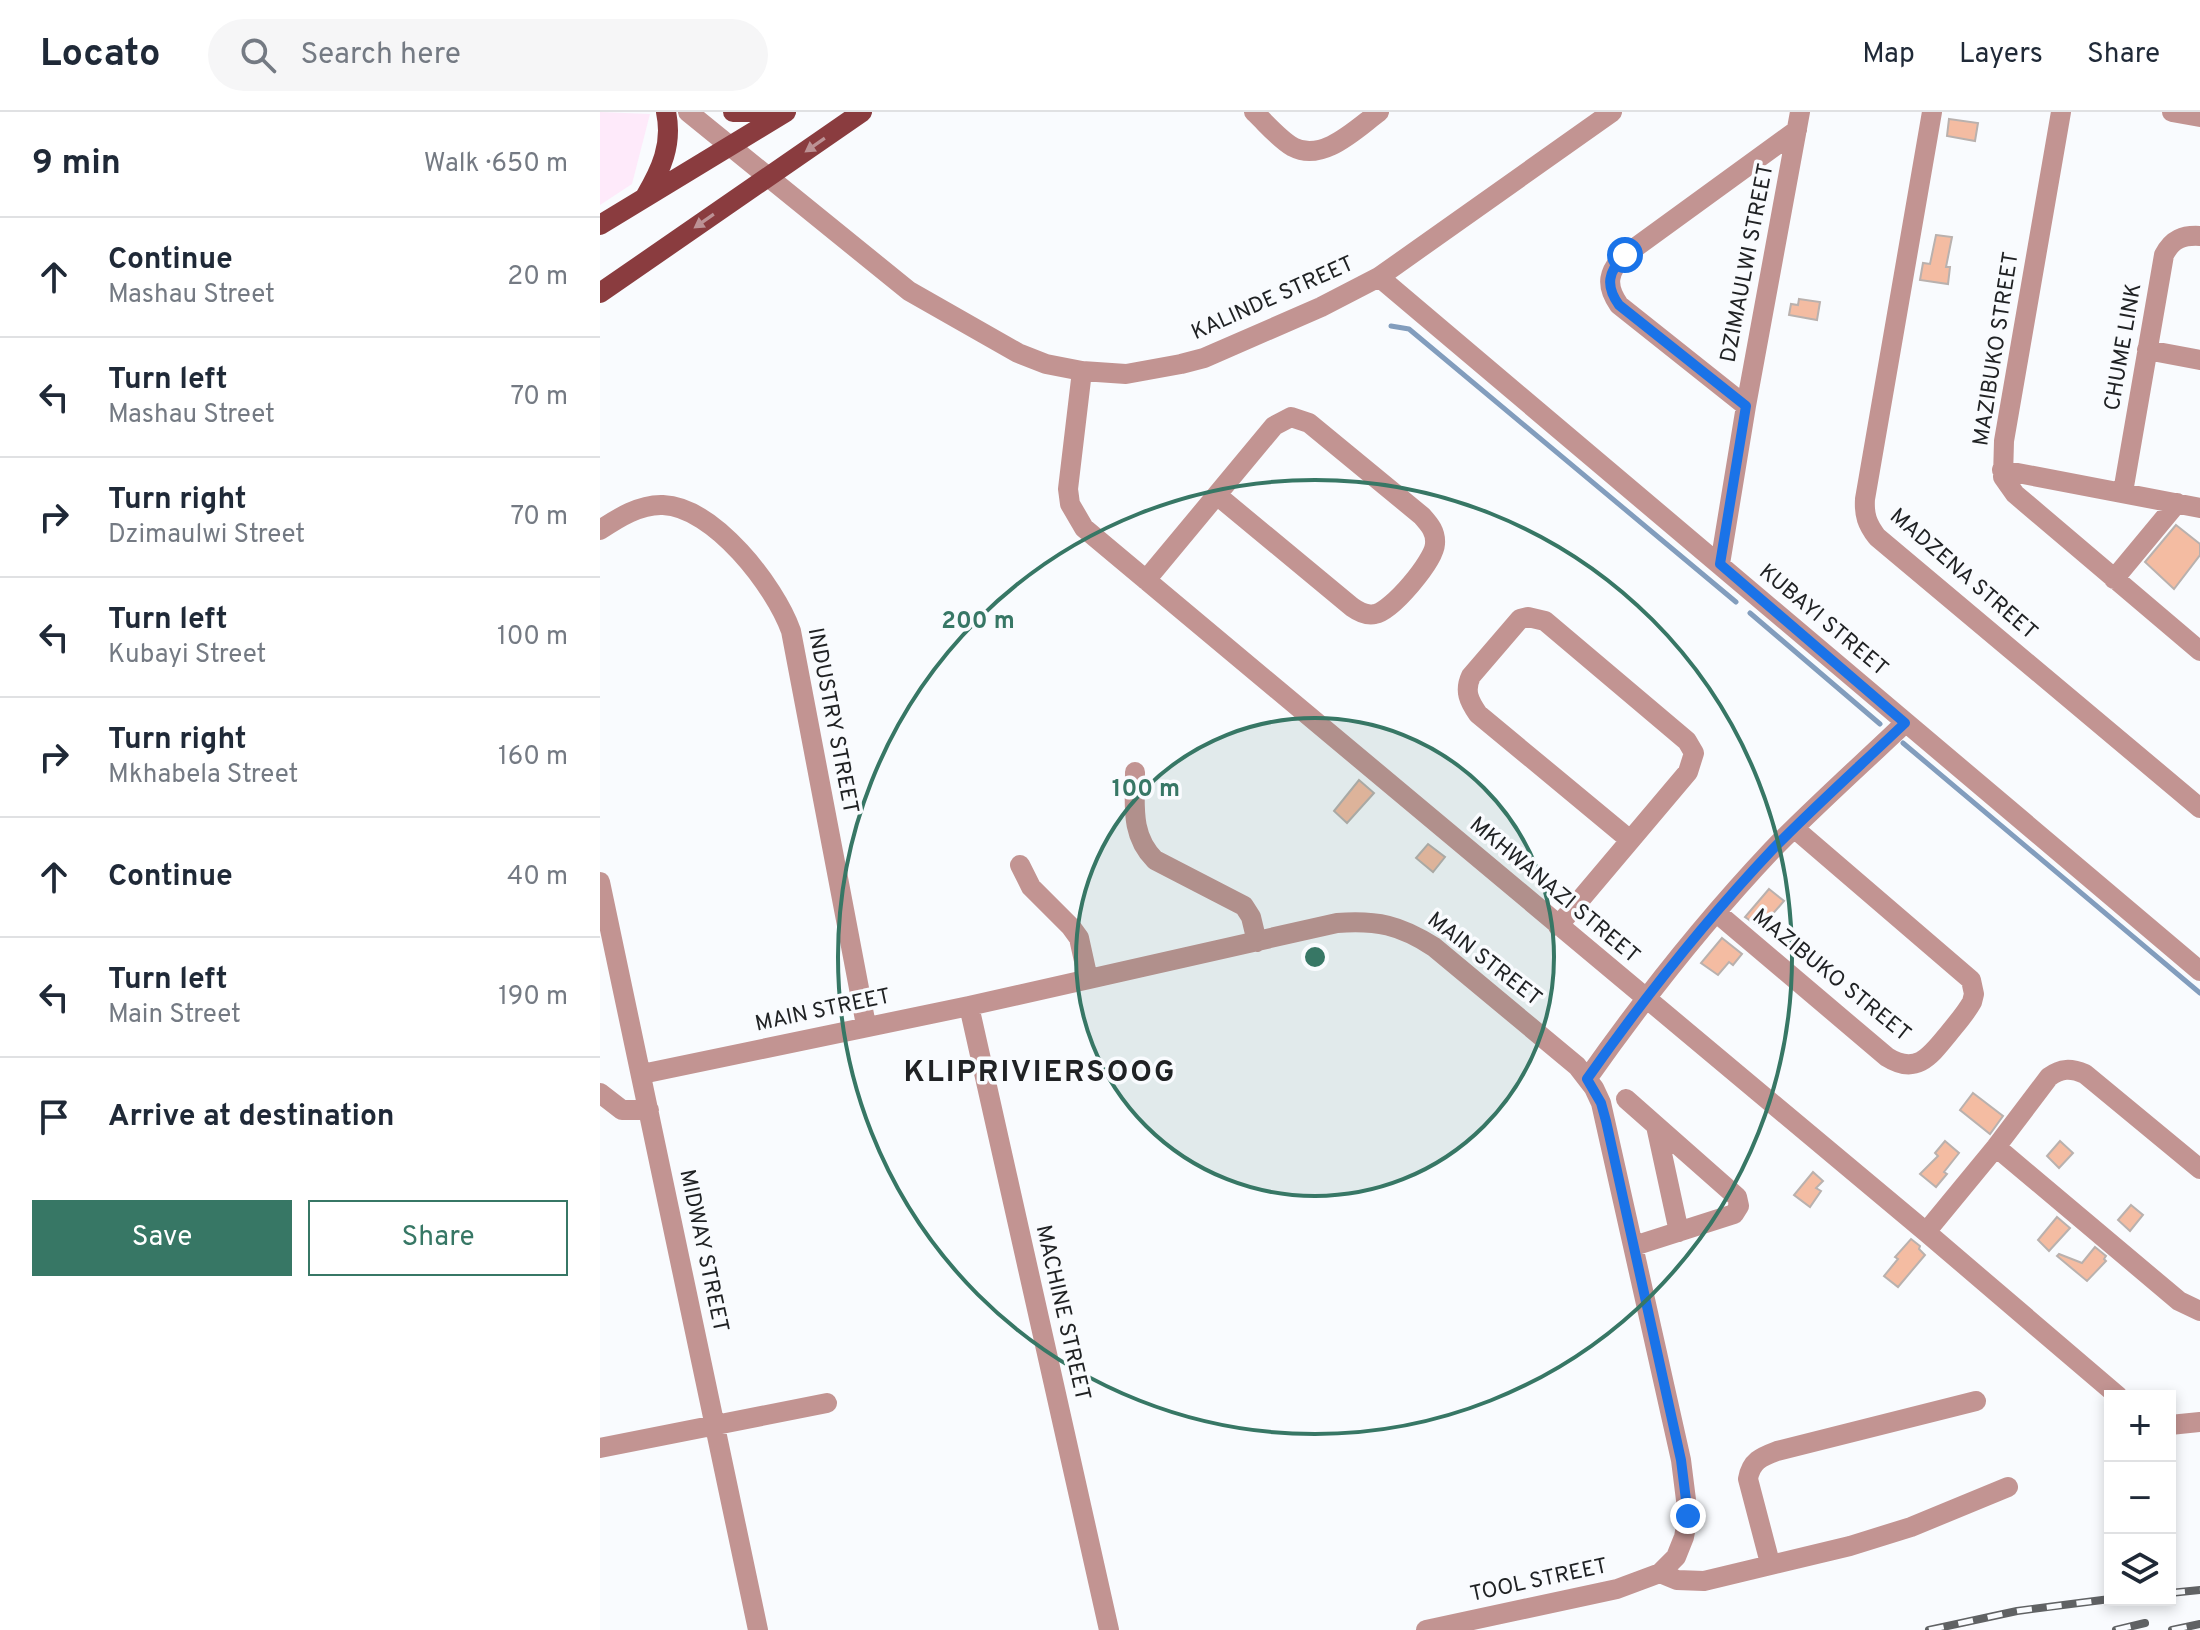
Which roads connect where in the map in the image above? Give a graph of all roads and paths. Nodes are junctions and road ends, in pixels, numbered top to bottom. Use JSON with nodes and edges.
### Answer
{"nodes":[{"id":1,"x":666,"y":112,"type":"edge"},
{"id":2,"x":688,"y":112,"type":"edge"},
{"id":3,"x":733,"y":112,"type":"edge"},
{"id":4,"x":760,"y":112,"type":"edge"},
{"id":5,"x":786,"y":112,"type":"edge"},
{"id":6,"x":862,"y":112,"type":"edge"},
{"id":7,"x":1254,"y":112,"type":"edge"},
{"id":8,"x":1379,"y":112,"type":"edge"},
{"id":9,"x":1612,"y":112,"type":"edge"},
{"id":10,"x":1932,"y":112,"type":"edge"},
{"id":11,"x":2061,"y":112,"type":"edge"},
{"id":12,"x":2172,"y":112,"type":"edge"},
{"id":13,"x":2200,"y":117,"type":"edge"},
{"id":14,"x":1799,"y":121,"type":"edge"},
{"id":15,"x":732,"y":146,"type":"junction"},
{"id":16,"x":768,"y":177,"type":"junction"},
{"id":17,"x":645,"y":197,"type":"junction"},
{"id":18,"x":600,"y":225,"type":"edge"},
{"id":19,"x":2200,"y":236,"type":"edge"},
{"id":20,"x":1379,"y":277,"type":"junction"},
{"id":21,"x":600,"y":293,"type":"edge"},
{"id":22,"x":2147,"y":350,"type":"junction"},
{"id":23,"x":2200,"y":360,"type":"edge"},
{"id":24,"x":1082,"y":371,"type":"junction"},
{"id":25,"x":1746,"y":406,"type":"junction"},
{"id":26,"x":2002,"y":470,"type":"junction"},
{"id":27,"x":2123,"y":492,"type":"junction"},
{"id":28,"x":1218,"y":496,"type":"junction"},
{"id":29,"x":2177,"y":503,"type":"junction"},
{"id":30,"x":2200,"y":508,"type":"edge"},
{"id":31,"x":600,"y":530,"type":"edge"},
{"id":32,"x":1720,"y":564,"type":"junction"},
{"id":33,"x":2114,"y":579,"type":"junction"},
{"id":34,"x":1146,"y":580,"type":"junction"},
{"id":35,"x":2200,"y":651,"type":"edge"},
{"id":36,"x":1905,"y":723,"type":"junction"},
{"id":37,"x":1135,"y":772,"type":"dead end"},
{"id":38,"x":2200,"y":808,"type":"edge"},
{"id":39,"x":1794,"y":828,"type":"junction"},
{"id":40,"x":1630,"y":840,"type":"junction"},
{"id":41,"x":1020,"y":865,"type":"dead end"},
{"id":42,"x":600,"y":882,"type":"edge"},
{"id":43,"x":1717,"y":913,"type":"junction"},
{"id":44,"x":1558,"y":926,"type":"junction"},
{"id":45,"x":1257,"y":942,"type":"junction"},
{"id":46,"x":2200,"y":971,"type":"edge"},
{"id":47,"x":1088,"y":979,"type":"junction"},
{"id":48,"x":1644,"y":998,"type":"junction"},
{"id":49,"x":969,"y":1006,"type":"junction"},
{"id":50,"x":866,"y":1025,"type":"junction"},
{"id":51,"x":642,"y":1074,"type":"junction"},
{"id":52,"x":1587,"y":1079,"type":"junction"},
{"id":53,"x":600,"y":1093,"type":"edge"},
{"id":54,"x":1626,"y":1099,"type":"dead end"},
{"id":55,"x":649,"y":1110,"type":"junction"},
{"id":56,"x":1656,"y":1126,"type":"junction"},
{"id":57,"x":1996,"y":1147,"type":"junction"},
{"id":58,"x":2200,"y":1169,"type":"edge"},
{"id":59,"x":1679,"y":1232,"type":"junction"},
{"id":60,"x":1926,"y":1232,"type":"junction"},
{"id":61,"x":1634,"y":1246,"type":"junction"},
{"id":62,"x":2200,"y":1311,"type":"edge"},
{"id":63,"x":2111,"y":1390,"type":"edge"},
{"id":64,"x":1976,"y":1401,"type":"dead end"},
{"id":65,"x":827,"y":1403,"type":"dead end"},
{"id":66,"x":2200,"y":1422,"type":"edge"},
{"id":67,"x":715,"y":1424,"type":"junction"},
{"id":68,"x":2176,"y":1424,"type":"edge"},
{"id":69,"x":600,"y":1448,"type":"edge"},
{"id":70,"x":2008,"y":1487,"type":"dead end"},
{"id":71,"x":1770,"y":1563,"type":"junction"},
{"id":72,"x":1660,"y":1573,"type":"junction"},
{"id":73,"x":758,"y":1630,"type":"edge"},
{"id":74,"x":1109,"y":1630,"type":"edge"},
{"id":75,"x":1426,"y":1630,"type":"edge"}],
"edges":[{"from":1,"to":17,"type":"main road"},
{"from":2,"to":15,"type":"street","name":"KALINDE STREET"},
{"from":3,"to":4,"type":"main road"},
{"from":5,"to":15,"type":"main road"},
{"from":6,"to":16,"type":"main road","one_way":true},
{"from":7,"to":8,"type":"street"},
{"from":9,"to":20,"type":"street","name":"KALINDE STREET"},
{"from":10,"to":38,"type":"street","name":"MADZENA STREET"},
{"from":11,"to":26,"type":"street","name":"MAZIBUKO STREET"},
{"from":12,"to":13,"type":"street"},
{"from":14,"to":25,"type":"street","name":"DZIMAULWI STREET"},
{"from":14,"to":25,"type":"street"},
{"from":15,"to":16,"type":"street","name":"KALINDE STREET"},
{"from":15,"to":17,"type":"main road"},
{"from":16,"to":21,"type":"main road","one_way":true},
{"from":16,"to":24,"type":"street","name":"KALINDE STREET"},
{"from":17,"to":18,"type":"main road"},
{"from":19,"to":22,"type":"street","name":"CHUME LINK"},
{"from":20,"to":24,"type":"street","name":"KALINDE STREET"},
{"from":20,"to":32,"type":"street","name":"KUBAYI STREET"},
{"from":22,"to":23,"type":"street"},
{"from":22,"to":27,"type":"street","name":"CHUME LINK"},
{"from":24,"to":34,"type":"street","name":"MKHWANAZI STREET"},
{"from":25,"to":32,"type":"street","name":"DZIMAULWI STREET"},
{"from":26,"to":27,"type":"street"},
{"from":26,"to":33,"type":"street","name":"MAZIBUKO STREET"},
{"from":27,"to":29,"type":"street"},
{"from":28,"to":28,"type":"street"},
{"from":28,"to":34,"type":"street"},
{"from":29,"to":30,"type":"street"},
{"from":29,"to":33,"type":"street"},
{"from":31,"to":50,"type":"street","name":"INDUSTRY STREET"},
{"from":32,"to":36,"type":"street","name":"KUBAYI STREET"},
{"from":33,"to":35,"type":"street","name":"MAZIBUKO STREET"},
{"from":34,"to":44,"type":"street","name":"MKHWANAZI STREET"},
{"from":36,"to":39,"type":"street"},
{"from":36,"to":46,"type":"street","name":"KUBAYI STREET"},
{"from":37,"to":45,"type":"street"},
{"from":39,"to":43,"type":"street"},
{"from":39,"to":43,"type":"street","name":"MAZIBUKO STREET"},
{"from":40,"to":40,"type":"street"},
{"from":40,"to":44,"type":"street"},
{"from":41,"to":47,"type":"street"},
{"from":42,"to":51,"type":"street","name":"MIDWAY STREET"},
{"from":43,"to":48,"type":"street"},
{"from":44,"to":48,"type":"street","name":"MKHWANAZI STREET"},
{"from":45,"to":47,"type":"street","name":"MAIN STREET"},
{"from":45,"to":52,"type":"street","name":"MAIN STREET"},
{"from":47,"to":49,"type":"street","name":"MAIN STREET"},
{"from":48,"to":52,"type":"street"},
{"from":48,"to":60,"type":"street","name":"MKHWANAZI STREET"},
{"from":49,"to":50,"type":"street","name":"MAIN STREET"},
{"from":49,"to":74,"type":"street","name":"MACHINE STREET"},
{"from":50,"to":51,"type":"street","name":"MAIN STREET"},
{"from":51,"to":55,"type":"street","name":"MIDWAY STREET"},
{"from":52,"to":61,"type":"street","name":"MAIN STREET"},
{"from":53,"to":55,"type":"street"},
{"from":54,"to":56,"type":"street"},
{"from":55,"to":67,"type":"street","name":"MIDWAY STREET"},
{"from":56,"to":59,"type":"street"},
{"from":56,"to":59,"type":"street"},
{"from":57,"to":58,"type":"street"},
{"from":57,"to":60,"type":"street"},
{"from":57,"to":62,"type":"street"},
{"from":59,"to":61,"type":"street"},
{"from":60,"to":63,"type":"street","name":"MKHWANAZI STREET"},
{"from":61,"to":72,"type":"street","name":"MAIN STREET"},
{"from":64,"to":71,"type":"street"},
{"from":65,"to":67,"type":"street"},
{"from":66,"to":68,"type":"street"},
{"from":67,"to":69,"type":"street"},
{"from":67,"to":73,"type":"street","name":"MIDWAY STREET"},
{"from":70,"to":71,"type":"street"},
{"from":71,"to":72,"type":"street"},
{"from":72,"to":75,"type":"street","name":"TOOL STREET"}]}
